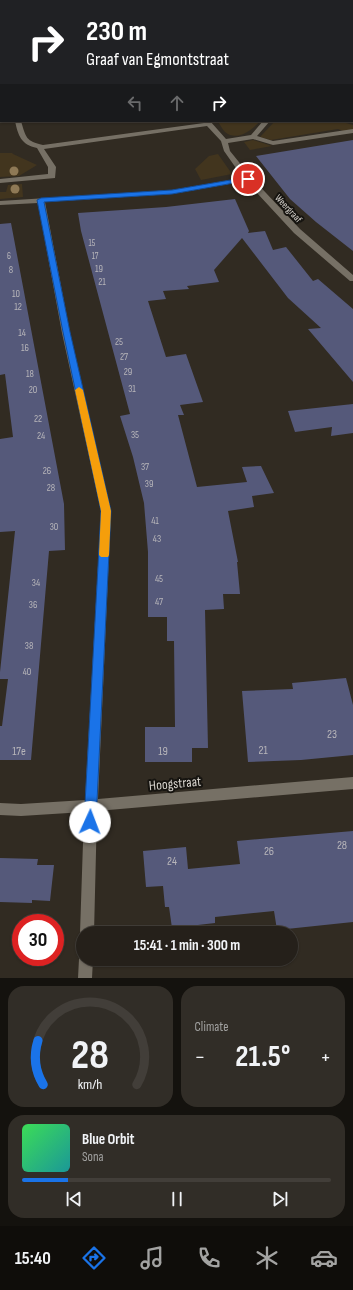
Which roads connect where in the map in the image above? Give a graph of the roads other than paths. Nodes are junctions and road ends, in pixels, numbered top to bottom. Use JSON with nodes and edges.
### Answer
{"nodes":[{"id":1,"x":18,"y":122,"type":"edge"},
{"id":2,"x":207,"y":122,"type":"edge"},
{"id":3,"x":266,"y":122,"type":"edge"},
{"id":4,"x":353,"y":131,"type":"edge"},
{"id":5,"x":253,"y":137,"type":"junction"},
{"id":6,"x":224,"y":141,"type":"junction"},
{"id":7,"x":39,"y":146,"type":"junction"},
{"id":8,"x":248,"y":179,"type":"junction"},
{"id":9,"x":0,"y":180,"type":"edge"},
{"id":10,"x":41,"y":200,"type":"junction"},
{"id":11,"x":0,"y":203,"type":"edge"},
{"id":12,"x":353,"y":279,"type":"edge"},
{"id":13,"x":353,"y":783,"type":"edge"},
{"id":14,"x":90,"y":806,"type":"junction"},
{"id":15,"x":0,"y":809,"type":"edge"},
{"id":16,"x":87,"y":926,"type":"edge"},
{"id":17,"x":86,"y":966,"type":"edge"},
{"id":18,"x":85,"y":978,"type":"edge"}],
"edges":[{"from":1,"to":7,"type":"street"},
{"from":2,"to":6,"type":"street","name":"Weergraaf"},
{"from":2,"to":7,"type":"street"},
{"from":3,"to":5,"type":"street"},
{"from":4,"to":5,"type":"street"},
{"from":5,"to":6,"type":"street"},
{"from":6,"to":8,"type":"street","name":"Weergraaf"},
{"from":7,"to":9,"type":"street"},
{"from":8,"to":10,"type":"street"},
{"from":8,"to":12,"type":"street","name":"Weergraaf"},
{"from":10,"to":11,"type":"street"},
{"from":10,"to":14,"type":"street"},
{"from":13,"to":14,"type":"street","name":"Hoogstraat"},
{"from":14,"to":15,"type":"street","name":"Hoogstraat"},
{"from":14,"to":16,"type":"street"},
{"from":17,"to":18,"type":"street"}]}
